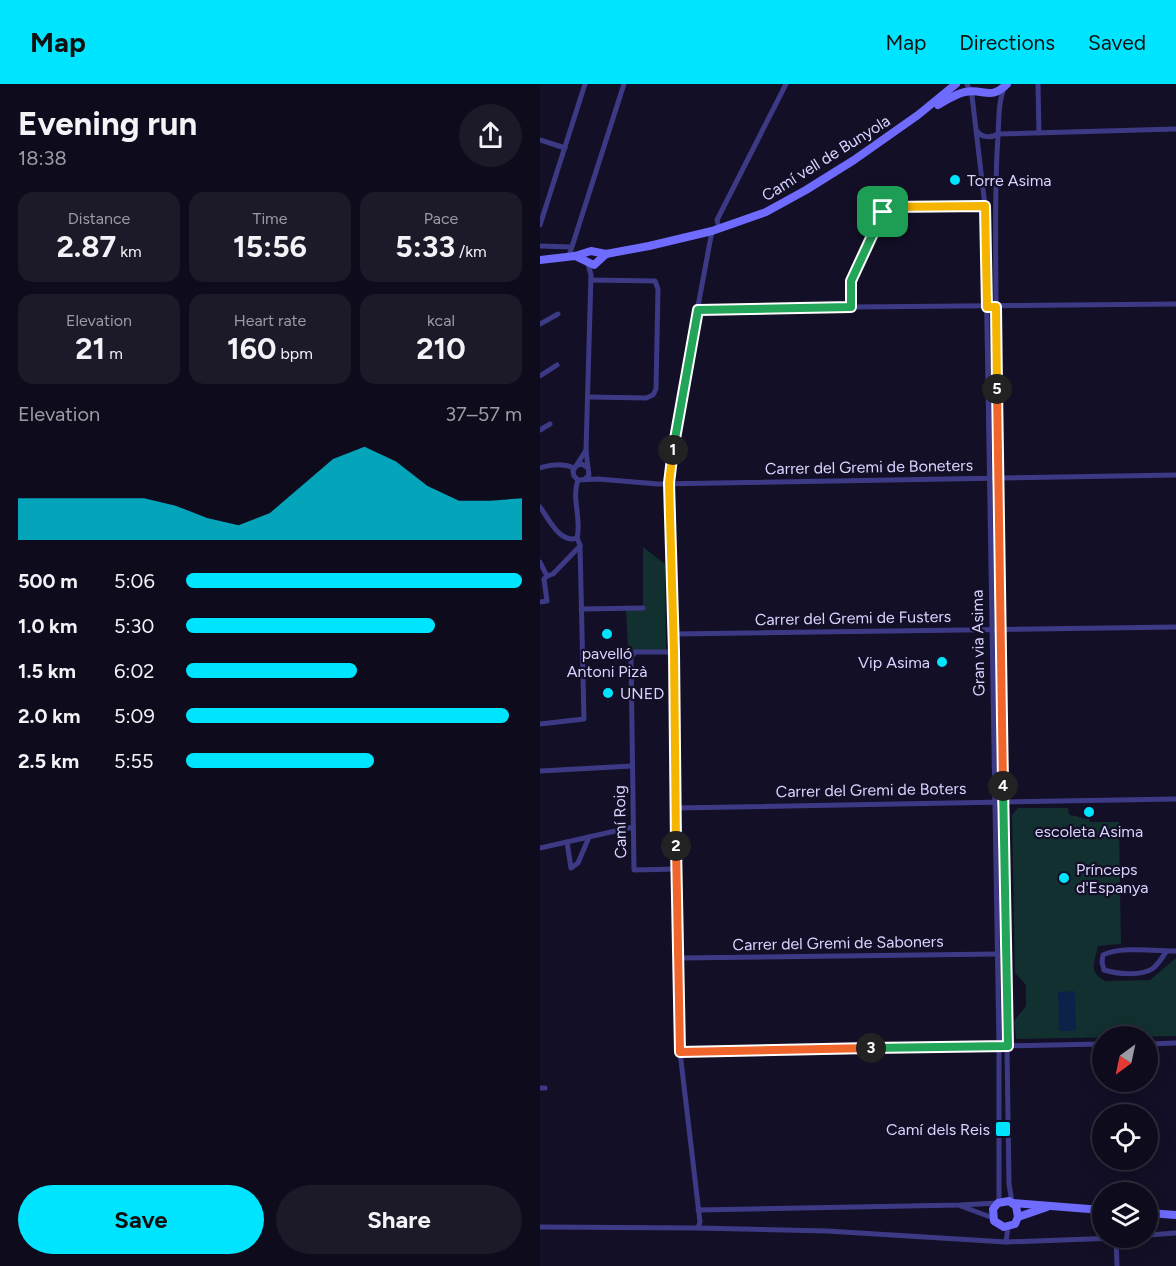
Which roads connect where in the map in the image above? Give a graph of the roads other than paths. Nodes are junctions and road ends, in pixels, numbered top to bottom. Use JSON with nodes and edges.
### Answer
{"nodes":[{"id":1,"x":585,"y":84,"type":"edge"},
{"id":2,"x":624,"y":84,"type":"edge"},
{"id":3,"x":786,"y":84,"type":"edge"},
{"id":4,"x":956,"y":84,"type":"edge"},
{"id":5,"x":1038,"y":84,"type":"edge"},
{"id":6,"x":1006,"y":85,"type":"edge"},
{"id":7,"x":972,"y":89,"type":"edge"},
{"id":8,"x":918,"y":115,"type":"junction"},
{"id":9,"x":976,"y":129,"type":"junction"},
{"id":10,"x":1176,"y":129,"type":"edge"},
{"id":11,"x":1039,"y":133,"type":"junction"},
{"id":12,"x":998,"y":134,"type":"junction"},
{"id":13,"x":540,"y":140,"type":"edge"},
{"id":14,"x":565,"y":148,"type":"junction"},
{"id":15,"x":985,"y":206,"type":"junction"},
{"id":16,"x":540,"y":225,"type":"edge"},
{"id":17,"x":716,"y":230,"type":"junction"},
{"id":18,"x":540,"y":246,"type":"edge"},
{"id":19,"x":571,"y":247,"type":"junction"},
{"id":20,"x":572,"y":256,"type":"junction"},
{"id":21,"x":600,"y":258,"type":"junction"},
{"id":22,"x":587,"y":259,"type":"junction"},
{"id":23,"x":540,"y":260,"type":"edge"},
{"id":24,"x":591,"y":278,"type":"junction"},
{"id":25,"x":1176,"y":304,"type":"edge"},
{"id":26,"x":851,"y":307,"type":"junction"},
{"id":27,"x":987,"y":307,"type":"junction"},
{"id":28,"x":996,"y":307,"type":"junction"},
{"id":29,"x":698,"y":310,"type":"junction"},
{"id":30,"x":558,"y":314,"type":"dead end"},
{"id":31,"x":540,"y":324,"type":"edge"},
{"id":32,"x":557,"y":365,"type":"dead end"},
{"id":33,"x":540,"y":376,"type":"edge"},
{"id":34,"x":588,"y":397,"type":"junction"},
{"id":35,"x":550,"y":424,"type":"dead end"},
{"id":36,"x":540,"y":430,"type":"edge"},
{"id":37,"x":586,"y":450,"type":"junction"},
{"id":38,"x":575,"y":467,"type":"junction"},
{"id":39,"x":540,"y":468,"type":"edge"},
{"id":40,"x":589,"y":469,"type":"junction"},
{"id":41,"x":1176,"y":475,"type":"edge"},
{"id":42,"x":585,"y":479,"type":"junction"},
{"id":43,"x":598,"y":479,"type":"junction"},
{"id":44,"x":990,"y":479,"type":"junction"},
{"id":45,"x":999,"y":479,"type":"junction"},
{"id":46,"x":578,"y":480,"type":"junction"},
{"id":47,"x":669,"y":483,"type":"junction"},
{"id":48,"x":540,"y":507,"type":"edge"},
{"id":49,"x":578,"y":538,"type":"junction"},
{"id":50,"x":580,"y":545,"type":"junction"},
{"id":51,"x":540,"y":562,"type":"edge"},
{"id":52,"x":547,"y":576,"type":"junction"},
{"id":53,"x":540,"y":602,"type":"edge"},
{"id":54,"x":643,"y":608,"type":"dead end"},
{"id":55,"x":581,"y":609,"type":"junction"},
{"id":56,"x":1176,"y":627,"type":"edge"},
{"id":57,"x":991,"y":630,"type":"junction"},
{"id":58,"x":1002,"y":630,"type":"junction"},
{"id":59,"x":674,"y":634,"type":"junction"},
{"id":60,"x":674,"y":652,"type":"junction"},
{"id":61,"x":540,"y":724,"type":"edge"},
{"id":62,"x":632,"y":766,"type":"junction"},
{"id":63,"x":540,"y":771,"type":"edge"},
{"id":64,"x":1176,"y":799,"type":"edge"},
{"id":65,"x":994,"y":801,"type":"junction"},
{"id":66,"x":1004,"y":801,"type":"junction"},
{"id":67,"x":675,"y":808,"type":"junction"},
{"id":68,"x":633,"y":827,"type":"junction"},
{"id":69,"x":589,"y":837,"type":"junction"},
{"id":70,"x":567,"y":842,"type":"junction"},
{"id":71,"x":540,"y":848,"type":"edge"},
{"id":72,"x":677,"y":869,"type":"junction"},
{"id":73,"x":1167,"y":951,"type":"junction"},
{"id":74,"x":1176,"y":951,"type":"edge"},
{"id":75,"x":997,"y":954,"type":"junction"},
{"id":76,"x":679,"y":958,"type":"junction"},
{"id":77,"x":1176,"y":1043,"type":"edge"},
{"id":78,"x":1092,"y":1044,"type":"edge"},
{"id":79,"x":1158,"y":1044,"type":"edge"},
{"id":80,"x":999,"y":1046,"type":"junction"},
{"id":81,"x":1008,"y":1046,"type":"junction"},
{"id":82,"x":680,"y":1052,"type":"junction"},
{"id":83,"x":999,"y":1202,"type":"junction"},
{"id":84,"x":1012,"y":1203,"type":"junction"},
{"id":85,"x":960,"y":1205,"type":"junction"},
{"id":86,"x":1047,"y":1207,"type":"junction"},
{"id":87,"x":1092,"y":1209,"type":"edge"},
{"id":88,"x":698,"y":1210,"type":"junction"},
{"id":89,"x":1158,"y":1214,"type":"edge"},
{"id":90,"x":1176,"y":1215,"type":"edge"},
{"id":91,"x":1018,"y":1217,"type":"junction"},
{"id":92,"x":993,"y":1218,"type":"junction"},
{"id":93,"x":540,"y":1227,"type":"edge"},
{"id":94,"x":1008,"y":1227,"type":"junction"},
{"id":95,"x":698,"y":1228,"type":"junction"},
{"id":96,"x":1176,"y":1233,"type":"edge"},
{"id":97,"x":1158,"y":1234,"type":"edge"},
{"id":98,"x":1092,"y":1239,"type":"edge"},
{"id":99,"x":1006,"y":1242,"type":"junction"},
{"id":100,"x":1116,"y":1248,"type":"edge"},
{"id":101,"x":1117,"y":1266,"type":"edge"}],
"edges":[{"from":1,"to":14,"type":"street"},
{"from":2,"to":19,"type":"street"},
{"from":3,"to":17,"type":"street"},
{"from":4,"to":8,"type":"main road"},
{"from":5,"to":11,"type":"street"},
{"from":6,"to":7,"type":"main road"},
{"from":6,"to":12,"type":"street","name":"Gran via Asima"},
{"from":7,"to":8,"type":"main road"},
{"from":7,"to":9,"type":"street","name":"Gran via Asima"},
{"from":8,"to":17,"type":"main road","name":"Camí vell de Bunyola"},
{"from":9,"to":12,"type":"street"},
{"from":9,"to":15,"type":"street","name":"Gran via Asima"},
{"from":10,"to":11,"type":"street"},
{"from":11,"to":12,"type":"street"},
{"from":12,"to":28,"type":"street","name":"Gran via Asima"},
{"from":13,"to":14,"type":"street"},
{"from":14,"to":16,"type":"street"},
{"from":15,"to":26,"type":"street"},
{"from":15,"to":27,"type":"street","name":"Gran via Asima"},
{"from":17,"to":21,"type":"main road","name":"Camí vell de Bunyola"},
{"from":17,"to":29,"type":"street"},
{"from":18,"to":19,"type":"street"},
{"from":19,"to":20,"type":"street"},
{"from":20,"to":22,"type":"main road"},
{"from":20,"to":23,"type":"main road"},
{"from":21,"to":22,"type":"main road"},
{"from":21,"to":22,"type":"main road"},
{"from":21,"to":24,"type":"street"},
{"from":22,"to":24,"type":"street"},
{"from":24,"to":34,"type":"street"},
{"from":24,"to":34,"type":"street"},
{"from":25,"to":28,"type":"street"},
{"from":26,"to":27,"type":"street"},
{"from":26,"to":29,"type":"street"},
{"from":27,"to":28,"type":"street"},
{"from":27,"to":44,"type":"street","name":"Gran via Asima"},
{"from":28,"to":45,"type":"street","name":"Gran via Asima"},
{"from":29,"to":47,"type":"street"},
{"from":30,"to":31,"type":"street"},
{"from":32,"to":33,"type":"street"},
{"from":34,"to":37,"type":"street"},
{"from":35,"to":36,"type":"street"},
{"from":37,"to":38,"type":"street"},
{"from":37,"to":40,"type":"street"},
{"from":38,"to":39,"type":"street"},
{"from":38,"to":40,"type":"street"},
{"from":38,"to":46,"type":"street"},
{"from":40,"to":42,"type":"street"},
{"from":40,"to":43,"type":"street"},
{"from":41,"to":45,"type":"street","name":"Carrer del Gremi de Boneters"},
{"from":42,"to":43,"type":"street"},
{"from":42,"to":46,"type":"street"},
{"from":43,"to":47,"type":"street","name":"Carrer del Gremi de Boneters"},
{"from":44,"to":45,"type":"street","name":"Carrer del Gremi de Boneters"},
{"from":44,"to":47,"type":"street","name":"Carrer del Gremi de Boneters"},
{"from":44,"to":57,"type":"street","name":"Gran via Asima"},
{"from":45,"to":58,"type":"street","name":"Gran via Asima"},
{"from":46,"to":49,"type":"street"},
{"from":47,"to":59,"type":"street"},
{"from":48,"to":49,"type":"street"},
{"from":49,"to":50,"type":"street"},
{"from":50,"to":52,"type":"street"},
{"from":50,"to":55,"type":"street"},
{"from":51,"to":52,"type":"street"},
{"from":52,"to":53,"type":"street"},
{"from":54,"to":55,"type":"street"},
{"from":55,"to":61,"type":"street"},
{"from":56,"to":58,"type":"street","name":"Carrer del Gremi de Fusters"},
{"from":57,"to":58,"type":"street","name":"Carrer del Gremi de Fusters"},
{"from":57,"to":59,"type":"street","name":"Carrer del Gremi de Fusters"},
{"from":57,"to":65,"type":"street","name":"Gran via Asima"},
{"from":58,"to":66,"type":"street","name":"Gran via Asima"},
{"from":59,"to":60,"type":"street"},
{"from":60,"to":62,"type":"street","name":"Camí Roig"},
{"from":60,"to":67,"type":"street"},
{"from":62,"to":63,"type":"street","name":"Camí Roig"},
{"from":62,"to":68,"type":"street","name":"Camí Roig"},
{"from":64,"to":66,"type":"street","name":"Carrer del Gremi de Boters"},
{"from":65,"to":66,"type":"street","name":"Carrer del Gremi de Boters"},
{"from":65,"to":67,"type":"street","name":"Carrer del Gremi de Boters"},
{"from":65,"to":75,"type":"street","name":"Gran via Asima"},
{"from":66,"to":81,"type":"street","name":"Gran via Asima"},
{"from":67,"to":72,"type":"street"},
{"from":68,"to":69,"type":"street"},
{"from":68,"to":72,"type":"street","name":"Camí Roig"},
{"from":69,"to":70,"type":"street"},
{"from":69,"to":70,"type":"street"},
{"from":70,"to":71,"type":"street"},
{"from":72,"to":76,"type":"street"},
{"from":73,"to":73,"type":"street"},
{"from":73,"to":74,"type":"street"},
{"from":75,"to":76,"type":"street","name":"Carrer del Gremi de Saboners"},
{"from":75,"to":80,"type":"street","name":"Gran via Asima"},
{"from":76,"to":82,"type":"street"},
{"from":77,"to":79,"type":"street"},
{"from":78,"to":81,"type":"street"},
{"from":80,"to":81,"type":"street"},
{"from":80,"to":82,"type":"street"},
{"from":80,"to":83,"type":"street","name":"Gran via Asima"},
{"from":81,"to":84,"type":"street","name":"Gran via Asima"},
{"from":82,"to":88,"type":"street"},
{"from":83,"to":84,"type":"main road"},
{"from":83,"to":85,"type":"street"},
{"from":83,"to":92,"type":"main road"},
{"from":84,"to":86,"type":"main road"},
{"from":84,"to":91,"type":"main road"},
{"from":85,"to":88,"type":"street"},
{"from":85,"to":92,"type":"street"},
{"from":86,"to":87,"type":"main road"},
{"from":86,"to":91,"type":"main road"},
{"from":88,"to":95,"type":"street"},
{"from":89,"to":90,"type":"main road"},
{"from":91,"to":94,"type":"main road"},
{"from":92,"to":94,"type":"main road"},
{"from":93,"to":95,"type":"street"},
{"from":94,"to":99,"type":"street"},
{"from":95,"to":99,"type":"street"},
{"from":96,"to":97,"type":"street"},
{"from":98,"to":99,"type":"street"},
{"from":100,"to":101,"type":"street"}]}
